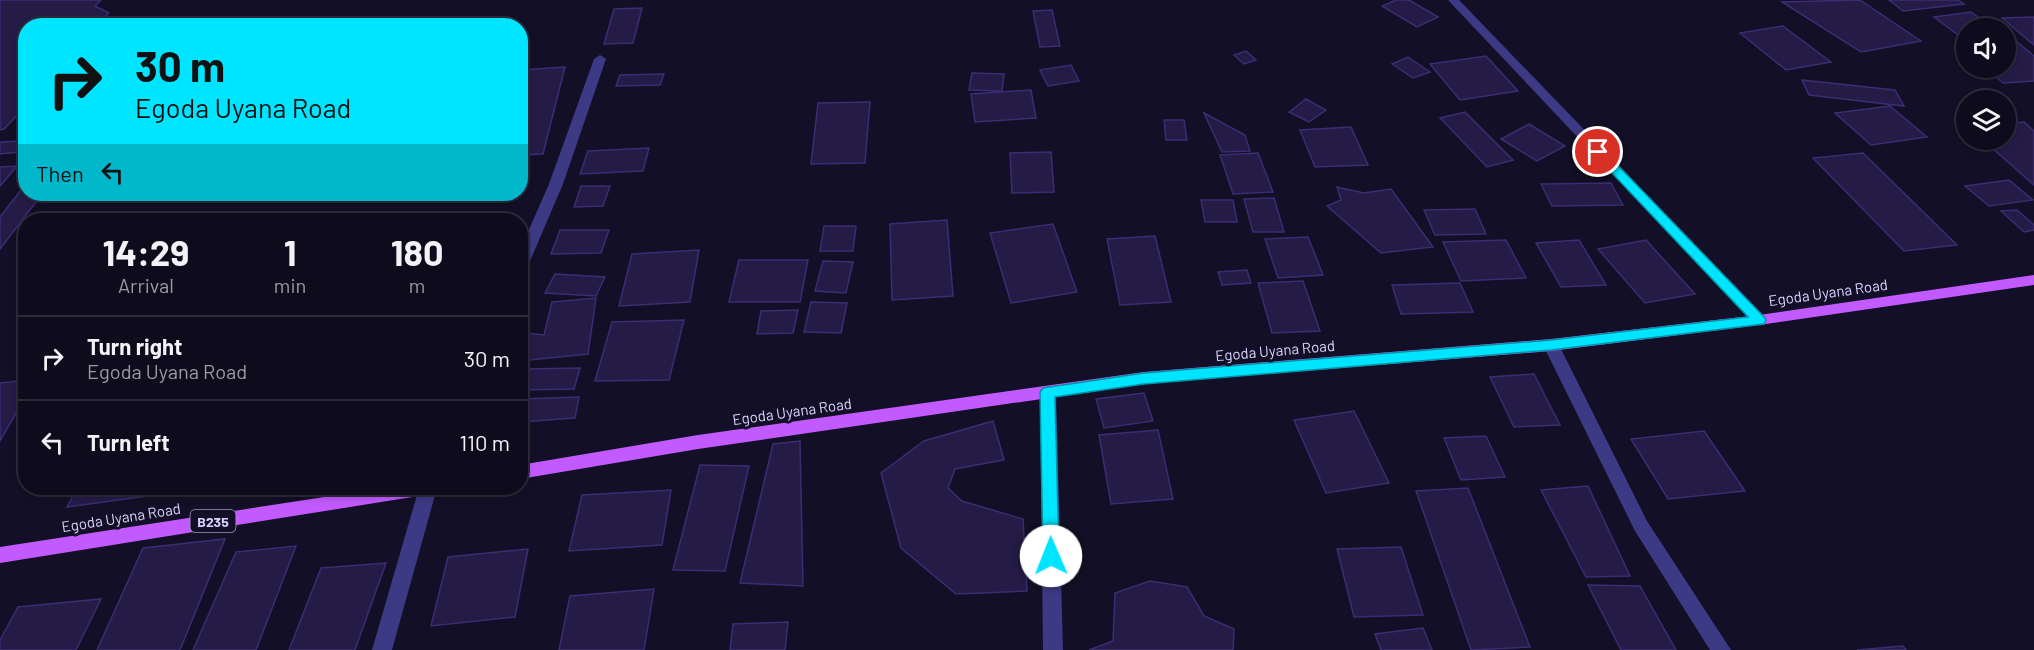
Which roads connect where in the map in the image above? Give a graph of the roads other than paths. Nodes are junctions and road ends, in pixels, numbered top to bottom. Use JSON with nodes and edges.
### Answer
{"nodes":[{"id":1,"x":1453,"y":0,"type":"edge"},
{"id":2,"x":600,"y":59,"type":"dead end"},
{"id":3,"x":528,"y":249,"type":"edge"},
{"id":4,"x":2033,"y":281,"type":"edge"},
{"id":5,"x":1759,"y":320,"type":"junction"},
{"id":6,"x":1551,"y":345,"type":"junction"},
{"id":7,"x":1048,"y":392,"type":"junction"},
{"id":8,"x":528,"y":471,"type":"edge"},
{"id":9,"x":382,"y":495,"type":"edge"},
{"id":10,"x":425,"y":495,"type":"edge"},
{"id":11,"x":0,"y":555,"type":"edge"},
{"id":12,"x":382,"y":650,"type":"edge"},
{"id":13,"x":1053,"y":650,"type":"edge"},
{"id":14,"x":1721,"y":650,"type":"edge"}],
"edges":[{"from":1,"to":5,"type":"street"},
{"from":2,"to":3,"type":"street"},
{"from":4,"to":5,"type":"main road","name":"Egoda Uyana Road"},
{"from":5,"to":6,"type":"main road","name":"Egoda Uyana Road"},
{"from":6,"to":7,"type":"main road","name":"Egoda Uyana Road"},
{"from":6,"to":14,"type":"street"},
{"from":7,"to":8,"type":"main road","name":"Egoda Uyana Road"},
{"from":7,"to":13,"type":"street"},
{"from":9,"to":11,"type":"main road","name":"Egoda Uyana Road","number":"B235"},
{"from":10,"to":12,"type":"street"}]}
